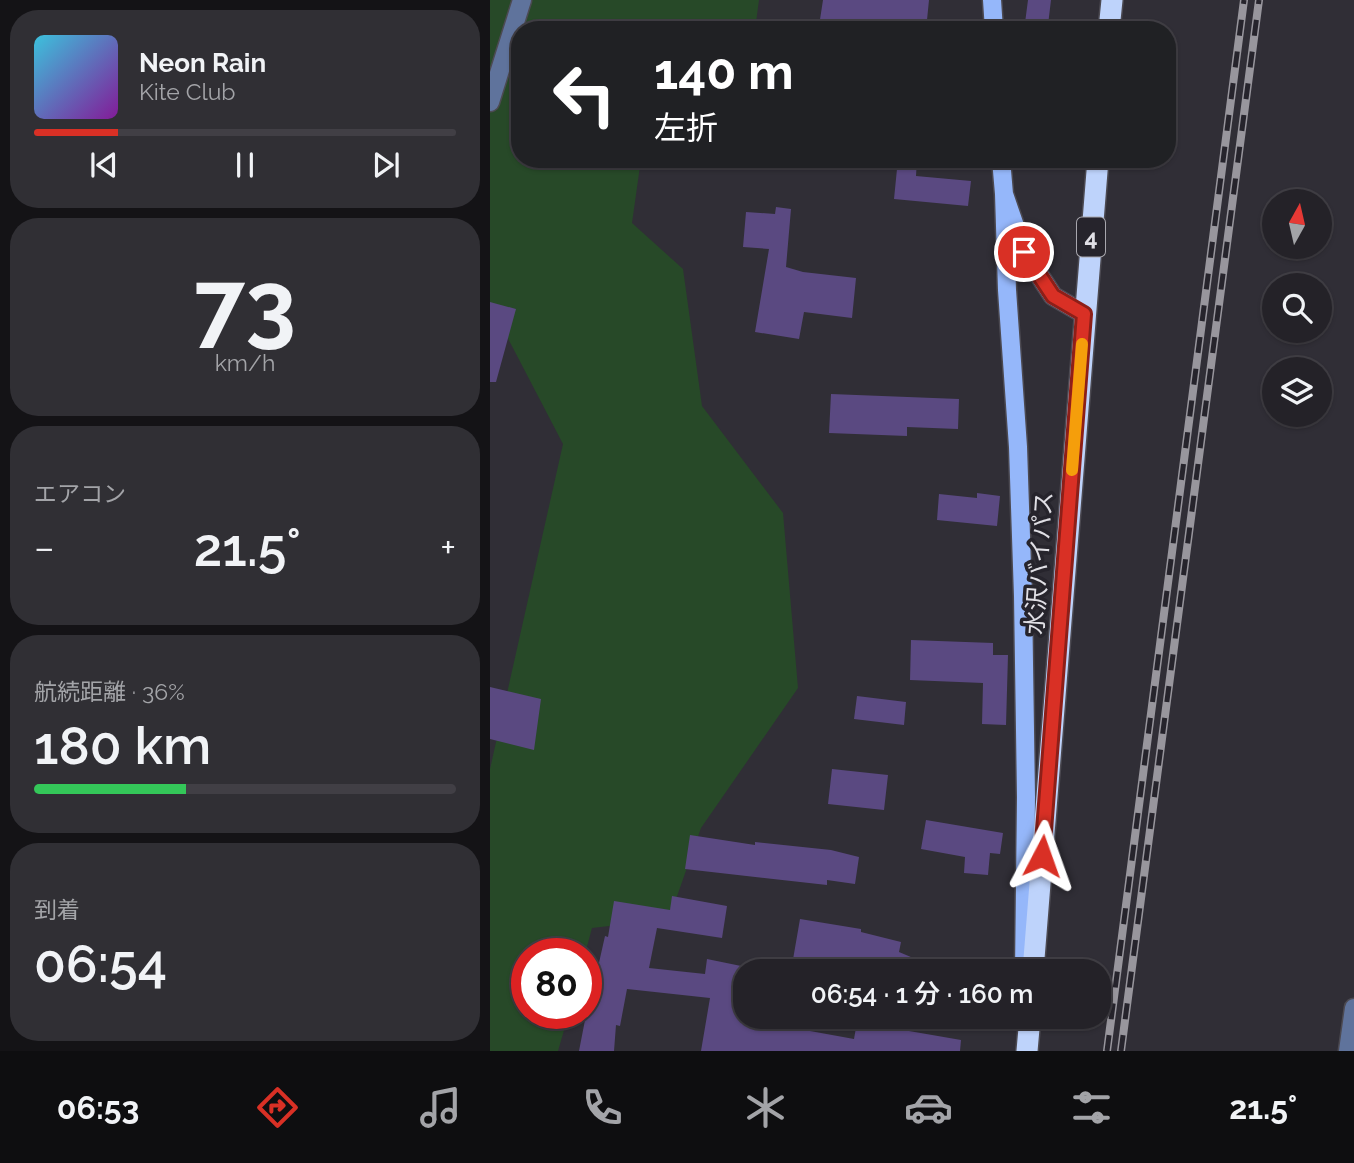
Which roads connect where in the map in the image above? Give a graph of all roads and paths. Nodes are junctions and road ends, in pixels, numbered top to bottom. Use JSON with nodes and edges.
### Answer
{"nodes":[{"id":1,"x":522,"y":0,"type":"edge"},
{"id":2,"x":992,"y":0,"type":"edge"},
{"id":3,"x":1112,"y":0,"type":"edge"},
{"id":4,"x":515,"y":21,"type":"edge"},
{"id":5,"x":993,"y":21,"type":"edge"},
{"id":6,"x":1110,"y":21,"type":"edge"},
{"id":7,"x":511,"y":35,"type":"edge"},
{"id":8,"x":490,"y":102,"type":"edge"},
{"id":9,"x":1003,"y":168,"type":"edge"},
{"id":10,"x":1097,"y":168,"type":"edge"},
{"id":11,"x":1004,"y":194,"type":"junction"},
{"id":12,"x":1084,"y":314,"type":"junction"},
{"id":13,"x":1024,"y":959,"type":"edge"},
{"id":14,"x":1035,"y":959,"type":"edge"},
{"id":15,"x":1354,"y":1008,"type":"edge"},
{"id":16,"x":1025,"y":1029,"type":"edge"},
{"id":17,"x":1029,"y":1029,"type":"edge"},
{"id":18,"x":1026,"y":1051,"type":"edge"},
{"id":19,"x":1348,"y":1051,"type":"edge"}],
"edges":[{"from":1,"to":4,"type":"street"},
{"from":2,"to":5,"type":"main road"},
{"from":3,"to":6,"type":"highway"},
{"from":7,"to":8,"type":"street"},
{"from":9,"to":11,"type":"main road"},
{"from":10,"to":12,"type":"highway","name":"水沢バイパス","number":"4"},
{"from":11,"to":12,"type":"main road"},
{"from":11,"to":13,"type":"main road"},
{"from":12,"to":14,"type":"highway","name":"水沢バイパス","number":"4"},
{"from":15,"to":19,"type":"street"},
{"from":16,"to":18,"type":"main road"},
{"from":17,"to":18,"type":"highway"}]}
